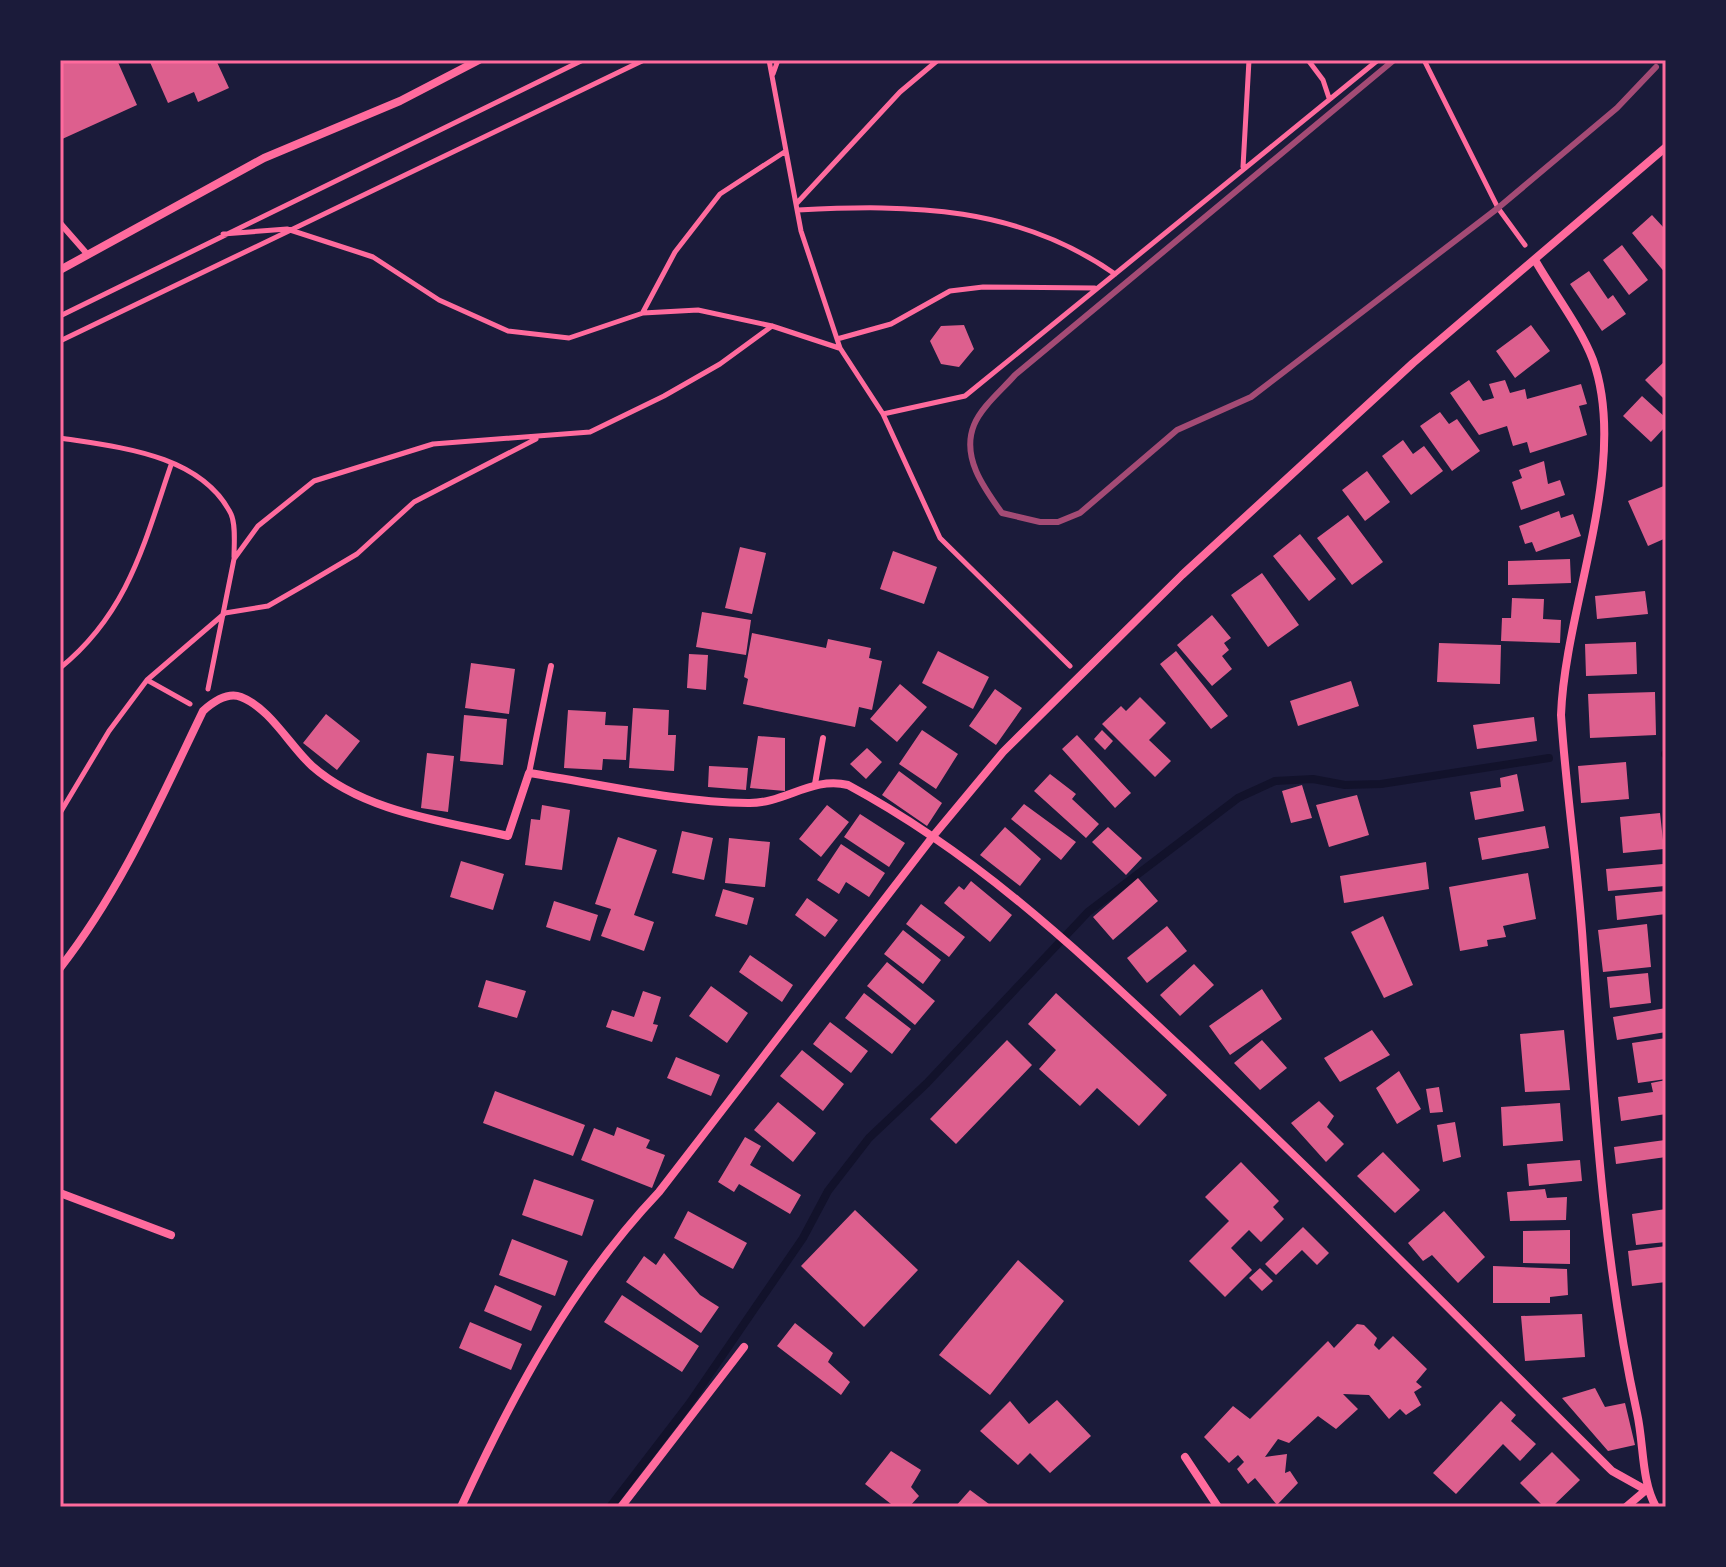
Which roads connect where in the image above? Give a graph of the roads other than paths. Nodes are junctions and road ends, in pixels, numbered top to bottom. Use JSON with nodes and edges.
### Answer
{"nodes":[{"id":1,"x":479,"y":60,"type":"edge"},
{"id":2,"x":1666,"y":147,"type":"edge"},
{"id":3,"x":60,"y":223,"type":"edge"},
{"id":4,"x":88,"y":255,"type":"junction"},
{"id":5,"x":1535,"y":260,"type":"junction"},
{"id":6,"x":60,"y":270,"type":"edge"},
{"id":7,"x":551,"y":666,"type":"dead end"},
{"id":8,"x":823,"y":738,"type":"dead end"},
{"id":9,"x":529,"y":773,"type":"junction"},
{"id":10,"x":815,"y":784,"type":"junction"},
{"id":11,"x":934,"y":835,"type":"junction"},
{"id":12,"x":60,"y":968,"type":"edge"},
{"id":13,"x":60,"y":1193,"type":"edge"},
{"id":14,"x":171,"y":1235,"type":"dead end"},
{"id":15,"x":744,"y":1347,"type":"dead end"},
{"id":16,"x":1185,"y":1457,"type":"dead end"},
{"id":17,"x":1646,"y":1490,"type":"junction"},
{"id":18,"x":461,"y":1507,"type":"edge"},
{"id":19,"x":621,"y":1507,"type":"edge"},
{"id":20,"x":1218,"y":1507,"type":"edge"},
{"id":21,"x":1626,"y":1507,"type":"edge"},
{"id":22,"x":1656,"y":1507,"type":"edge"}],
"edges":[{"from":1,"to":4,"type":"street"},
{"from":2,"to":5,"type":"street"},
{"from":3,"to":4,"type":"lane"},
{"from":4,"to":6,"type":"street"},
{"from":5,"to":11,"type":"street"},
{"from":5,"to":17,"type":"street"},
{"from":7,"to":9,"type":"lane"},
{"from":8,"to":10,"type":"lane"},
{"from":9,"to":10,"type":"street"},
{"from":9,"to":12,"type":"street"},
{"from":10,"to":11,"type":"street"},
{"from":11,"to":17,"type":"street"},
{"from":11,"to":18,"type":"street"},
{"from":13,"to":14,"type":"street"},
{"from":15,"to":19,"type":"street"},
{"from":16,"to":20,"type":"street"},
{"from":17,"to":21,"type":"street"},
{"from":17,"to":22,"type":"street"}]}
